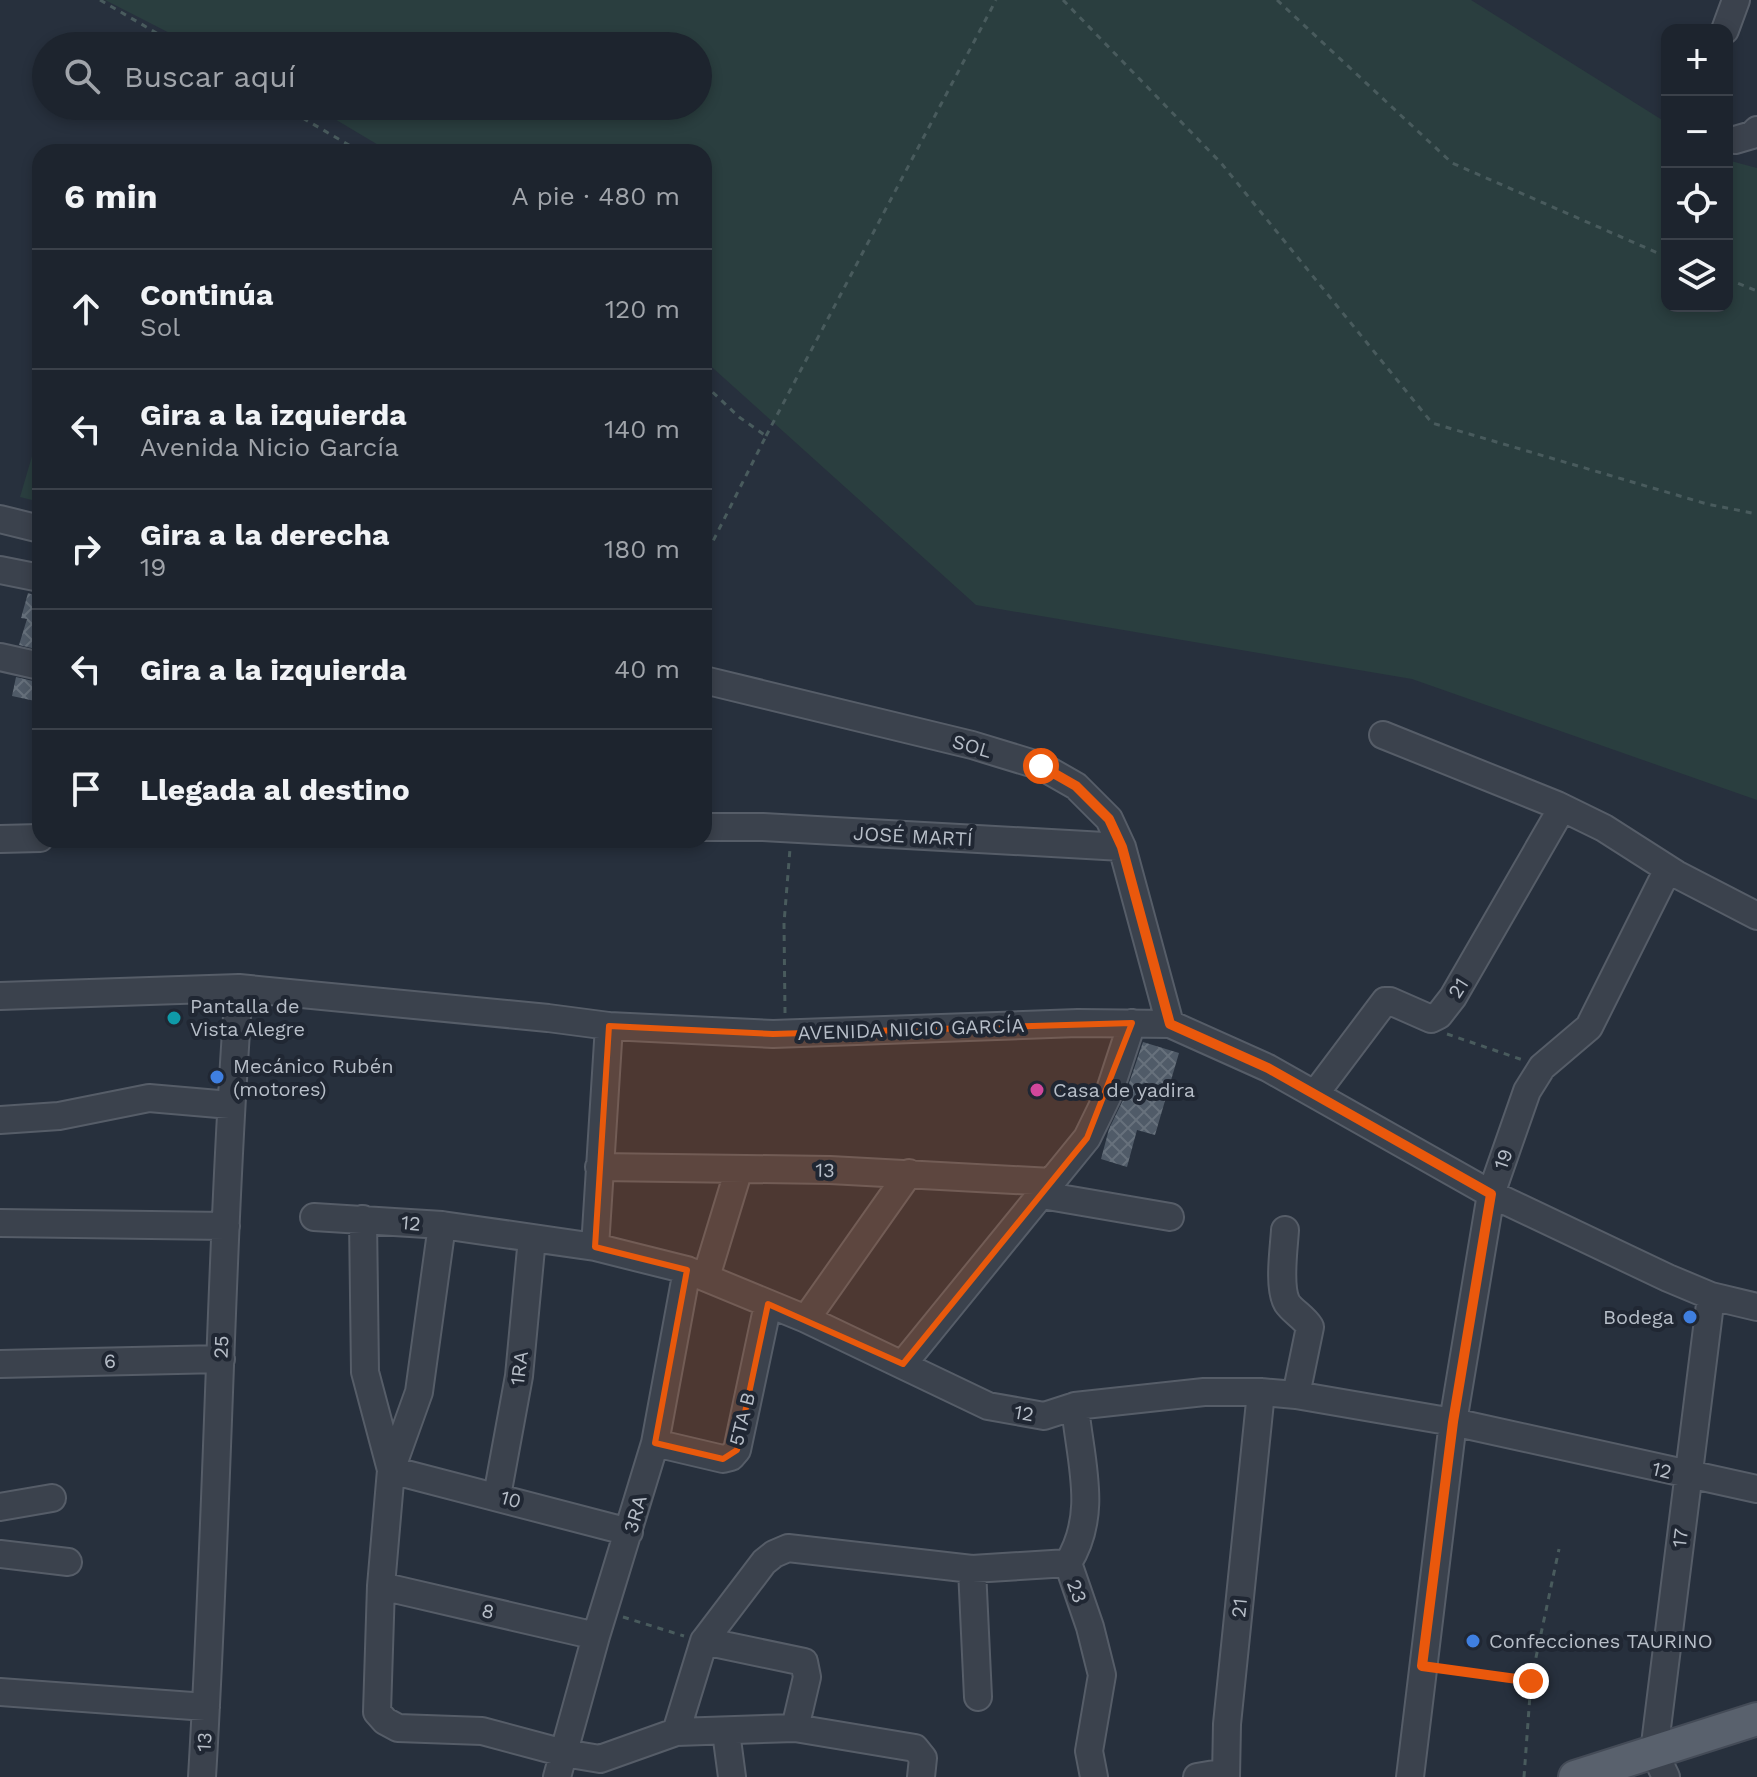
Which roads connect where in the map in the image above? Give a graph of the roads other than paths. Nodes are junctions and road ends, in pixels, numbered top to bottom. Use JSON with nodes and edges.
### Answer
{"nodes":[{"id":1,"x":1736,"y":0,"type":"edge"},
{"id":2,"x":1727,"y":24,"type":"edge"},
{"id":3,"x":0,"y":519,"type":"edge"},
{"id":4,"x":32,"y":527,"type":"edge"},
{"id":5,"x":1,"y":575,"type":"edge"},
{"id":6,"x":32,"y":577,"type":"edge"},
{"id":7,"x":0,"y":657,"type":"edge"},
{"id":8,"x":32,"y":664,"type":"edge"},
{"id":9,"x":712,"y":682,"type":"edge"},
{"id":10,"x":1383,"y":735,"type":"dead end"},
{"id":11,"x":1562,"y":808,"type":"junction"},
{"id":12,"x":712,"y":827,"type":"edge"},
{"id":13,"x":32,"y":838,"type":"edge"},
{"id":14,"x":0,"y":839,"type":"edge"},
{"id":15,"x":1122,"y":847,"type":"junction"},
{"id":16,"x":1668,"y":869,"type":"junction"},
{"id":17,"x":1757,"y":916,"type":"edge"},
{"id":18,"x":239,"y":988,"type":"junction"},
{"id":19,"x":0,"y":996,"type":"edge"},
{"id":20,"x":1132,"y":1023,"type":"junction"},
{"id":21,"x":1170,"y":1024,"type":"junction"},
{"id":22,"x":609,"y":1026,"type":"junction"},
{"id":23,"x":1315,"y":1094,"type":"junction"},
{"id":24,"x":230,"y":1105,"type":"junction"},
{"id":25,"x":0,"y":1120,"type":"edge"},
{"id":26,"x":599,"y":1167,"type":"junction"},
{"id":27,"x":739,"y":1169,"type":"junction"},
{"id":28,"x":909,"y":1173,"type":"junction"},
{"id":29,"x":1047,"y":1189,"type":"junction"},
{"id":30,"x":1491,"y":1194,"type":"junction"},
{"id":31,"x":314,"y":1217,"type":"dead end"},
{"id":32,"x":1170,"y":1217,"type":"dead end"},
{"id":33,"x":363,"y":1219,"type":"junction"},
{"id":34,"x":0,"y":1223,"type":"edge"},
{"id":35,"x":442,"y":1225,"type":"junction"},
{"id":36,"x":226,"y":1226,"type":"junction"},
{"id":37,"x":1285,"y":1230,"type":"dead end"},
{"id":38,"x":532,"y":1238,"type":"junction"},
{"id":39,"x":595,"y":1247,"type":"junction"},
{"id":40,"x":696,"y":1273,"type":"junction"},
{"id":41,"x":1711,"y":1296,"type":"junction"},
{"id":42,"x":768,"y":1304,"type":"junction"},
{"id":43,"x":1757,"y":1307,"type":"edge"},
{"id":44,"x":806,"y":1319,"type":"junction"},
{"id":45,"x":221,"y":1359,"type":"junction"},
{"id":46,"x":0,"y":1364,"type":"edge"},
{"id":47,"x":903,"y":1364,"type":"junction"},
{"id":48,"x":1261,"y":1392,"type":"junction"},
{"id":49,"x":1296,"y":1395,"type":"junction"},
{"id":50,"x":1075,"y":1406,"type":"junction"},
{"id":51,"x":1453,"y":1422,"type":"junction"},
{"id":52,"x":655,"y":1443,"type":"junction"},
{"id":53,"x":391,"y":1470,"type":"junction"},
{"id":54,"x":1688,"y":1476,"type":"junction"},
{"id":55,"x":1757,"y":1489,"type":"edge"},
{"id":56,"x":497,"y":1496,"type":"junction"},
{"id":57,"x":52,"y":1498,"type":"dead end"},
{"id":58,"x":0,"y":1507,"type":"edge"},
{"id":59,"x":629,"y":1532,"type":"junction"},
{"id":60,"x":0,"y":1554,"type":"edge"},
{"id":61,"x":68,"y":1562,"type":"dead end"},
{"id":62,"x":1068,"y":1563,"type":"junction"},
{"id":63,"x":972,"y":1569,"type":"junction"},
{"id":64,"x":381,"y":1586,"type":"junction"},
{"id":65,"x":600,"y":1624,"type":"junction"},
{"id":66,"x":704,"y":1641,"type":"junction"},
{"id":67,"x":0,"y":1692,"type":"edge"},
{"id":68,"x":978,"y":1697,"type":"dead end"},
{"id":69,"x":206,"y":1707,"type":"junction"},
{"id":70,"x":1757,"y":1719,"type":"edge"},
{"id":71,"x":795,"y":1728,"type":"junction"},
{"id":72,"x":676,"y":1732,"type":"junction"},
{"id":73,"x":726,"y":1732,"type":"junction"},
{"id":74,"x":1660,"y":1764,"type":"edge"},
{"id":75,"x":560,"y":1765,"type":"edge"},
{"id":76,"x":601,"y":1768,"type":"edge"},
{"id":77,"x":1226,"y":1774,"type":"edge"},
{"id":78,"x":202,"y":1777,"type":"edge"},
{"id":79,"x":732,"y":1777,"type":"edge"},
{"id":80,"x":921,"y":1777,"type":"edge"},
{"id":81,"x":1094,"y":1777,"type":"edge"},
{"id":82,"x":1197,"y":1777,"type":"edge"},
{"id":83,"x":1410,"y":1777,"type":"edge"},
{"id":84,"x":1575,"y":1777,"type":"edge"}],
"edges":[{"from":1,"to":2,"type":"street"},
{"from":3,"to":4,"type":"street"},
{"from":5,"to":6,"type":"street"},
{"from":7,"to":8,"type":"street"},
{"from":9,"to":15,"type":"street","name":"SOL"},
{"from":10,"to":11,"type":"street"},
{"from":11,"to":16,"type":"street"},
{"from":11,"to":23,"type":"street","name":"21"},
{"from":12,"to":15,"type":"street","name":"JOSÉ MARTÍ"},
{"from":13,"to":14,"type":"street"},
{"from":15,"to":21,"type":"street","name":"SOL"},
{"from":16,"to":17,"type":"street"},
{"from":16,"to":30,"type":"street","name":"19"},
{"from":18,"to":19,"type":"street","name":"AVENIDA NICIO GARCÍA"},
{"from":18,"to":22,"type":"street","name":"AVENIDA NICIO GARCÍA"},
{"from":18,"to":24,"type":"street","name":"25"},
{"from":20,"to":21,"type":"street","name":"AVENIDA NICIO GARCÍA"},
{"from":20,"to":22,"type":"street","name":"AVENIDA NICIO GARCÍA"},
{"from":20,"to":29,"type":"street"},
{"from":21,"to":23,"type":"street","name":"AVENIDA NICIO GARCÍA"},
{"from":22,"to":26,"type":"street"},
{"from":23,"to":30,"type":"street","name":"AVENIDA NICIO GARCÍA"},
{"from":24,"to":25,"type":"street"},
{"from":24,"to":36,"type":"street","name":"25"},
{"from":26,"to":27,"type":"street","name":"13"},
{"from":26,"to":39,"type":"street"},
{"from":27,"to":28,"type":"street","name":"13"},
{"from":27,"to":40,"type":"street","name":"3RA"},
{"from":28,"to":29,"type":"street","name":"13"},
{"from":28,"to":44,"type":"street"},
{"from":29,"to":32,"type":"street","name":"13"},
{"from":29,"to":47,"type":"street"},
{"from":30,"to":41,"type":"street","name":"AVENIDA NICIO GARCÍA"},
{"from":30,"to":51,"type":"street","name":"19"},
{"from":31,"to":33,"type":"street","name":"12"},
{"from":33,"to":35,"type":"street","name":"12"},
{"from":33,"to":53,"type":"street"},
{"from":34,"to":36,"type":"street"},
{"from":35,"to":38,"type":"street","name":"12"},
{"from":35,"to":53,"type":"street"},
{"from":36,"to":45,"type":"street","name":"25"},
{"from":37,"to":49,"type":"street"},
{"from":38,"to":39,"type":"street","name":"12"},
{"from":38,"to":56,"type":"street","name":"1RA"},
{"from":39,"to":40,"type":"street","name":"12"},
{"from":40,"to":42,"type":"street","name":"12"},
{"from":40,"to":52,"type":"street","name":"3RA"},
{"from":41,"to":43,"type":"street","name":"AVENIDA NICIO GARCÍA"},
{"from":41,"to":54,"type":"street","name":"17"},
{"from":42,"to":44,"type":"street","name":"12"},
{"from":42,"to":52,"type":"street","name":"5TA B"},
{"from":44,"to":47,"type":"street","name":"12"},
{"from":45,"to":46,"type":"street","name":"6"},
{"from":45,"to":69,"type":"street","name":"25"},
{"from":47,"to":50,"type":"street","name":"12"},
{"from":48,"to":49,"type":"street","name":"12"},
{"from":48,"to":50,"type":"street","name":"12"},
{"from":48,"to":77,"type":"street","name":"21"},
{"from":49,"to":51,"type":"street","name":"12"},
{"from":50,"to":62,"type":"street","name":"23"},
{"from":51,"to":54,"type":"street","name":"12"},
{"from":51,"to":83,"type":"street","name":"19"},
{"from":52,"to":59,"type":"street","name":"3RA"},
{"from":53,"to":56,"type":"street","name":"10"},
{"from":53,"to":64,"type":"street"},
{"from":54,"to":55,"type":"street","name":"12"},
{"from":54,"to":74,"type":"street","name":"17"},
{"from":56,"to":59,"type":"street","name":"10"},
{"from":57,"to":58,"type":"street"},
{"from":59,"to":65,"type":"street","name":"3RA"},
{"from":60,"to":61,"type":"street"},
{"from":62,"to":63,"type":"street"},
{"from":62,"to":81,"type":"street","name":"23"},
{"from":63,"to":66,"type":"street"},
{"from":63,"to":68,"type":"street"},
{"from":64,"to":65,"type":"street","name":"8"},
{"from":64,"to":75,"type":"street"},
{"from":65,"to":75,"type":"street","name":"3RA"},
{"from":66,"to":71,"type":"street"},
{"from":66,"to":72,"type":"street"},
{"from":67,"to":69,"type":"street"},
{"from":69,"to":78,"type":"street","name":"13"},
{"from":70,"to":74,"type":"main road"},
{"from":71,"to":73,"type":"street"},
{"from":71,"to":80,"type":"street"},
{"from":72,"to":73,"type":"street"},
{"from":72,"to":76,"type":"street"},
{"from":73,"to":79,"type":"street"},
{"from":74,"to":84,"type":"main road"},
{"from":75,"to":76,"type":"street"},
{"from":77,"to":82,"type":"street"}]}
